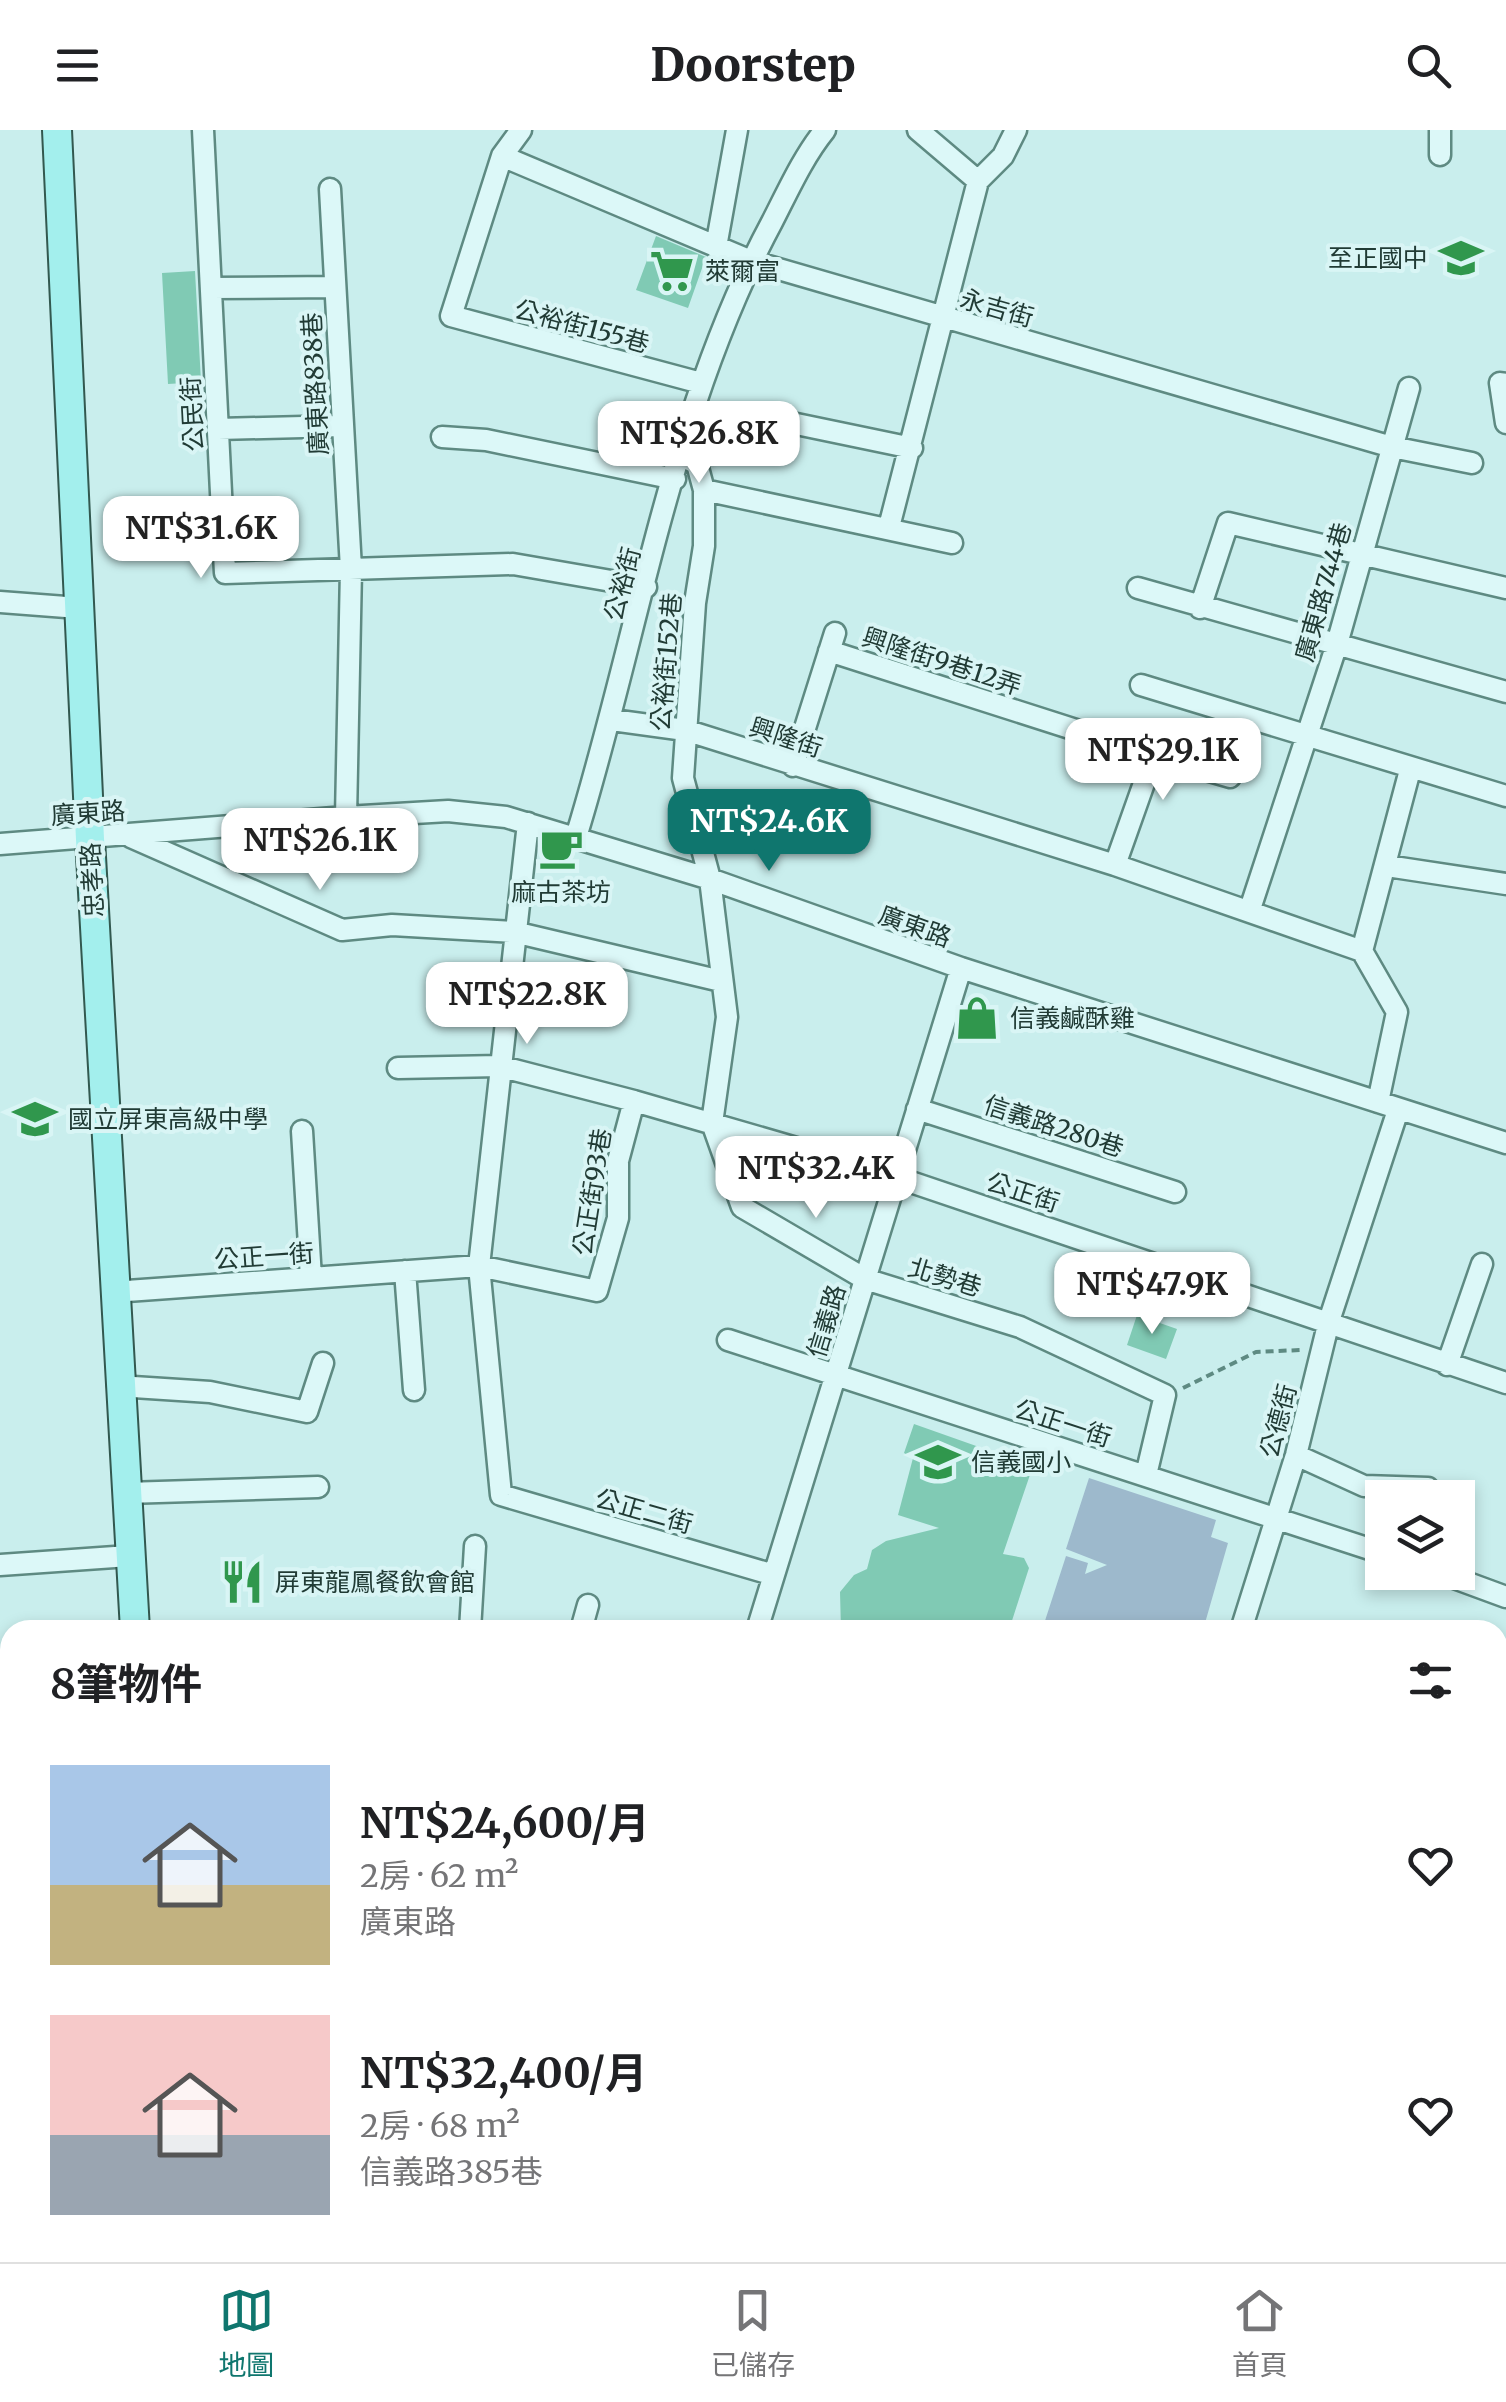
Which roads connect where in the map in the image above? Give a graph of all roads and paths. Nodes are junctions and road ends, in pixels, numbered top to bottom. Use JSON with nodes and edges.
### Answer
{"nodes":[{"id":1,"x":57,"y":130,"type":"edge"},
{"id":2,"x":202,"y":130,"type":"edge"},
{"id":3,"x":521,"y":130,"type":"edge"},
{"id":4,"x":737,"y":130,"type":"edge"},
{"id":5,"x":825,"y":130,"type":"edge"},
{"id":6,"x":918,"y":130,"type":"edge"},
{"id":7,"x":1016,"y":130,"type":"edge"},
{"id":8,"x":1440,"y":130,"type":"edge"},
{"id":9,"x":502,"y":156,"type":"junction"},
{"id":10,"x":1440,"y":156,"type":"dead end"},
{"id":11,"x":978,"y":181,"type":"junction"},
{"id":12,"x":330,"y":189,"type":"dead end"},
{"id":13,"x":716,"y":247,"type":"junction"},
{"id":14,"x":750,"y":261,"type":"junction"},
{"id":15,"x":336,"y":286,"type":"junction"},
{"id":16,"x":210,"y":288,"type":"junction"},
{"id":17,"x":940,"y":318,"type":"junction"},
{"id":18,"x":701,"y":384,"type":"junction"},
{"id":19,"x":1506,"y":384,"type":"edge"},
{"id":20,"x":1410,"y":388,"type":"dead end"},
{"id":21,"x":782,"y":421,"type":"dead end"},
{"id":22,"x":1506,"y":423,"type":"edge"},
{"id":23,"x":342,"y":426,"type":"junction"},
{"id":24,"x":218,"y":429,"type":"junction"},
{"id":25,"x":442,"y":437,"type":"dead end"},
{"id":26,"x":1392,"y":447,"type":"junction"},
{"id":27,"x":912,"y":448,"type":"junction"},
{"id":28,"x":682,"y":455,"type":"junction"},
{"id":29,"x":1472,"y":463,"type":"dead end"},
{"id":30,"x":675,"y":479,"type":"junction"},
{"id":31,"x":704,"y":490,"type":"junction"},
{"id":32,"x":889,"y":527,"type":"junction"},
{"id":33,"x":952,"y":543,"type":"dead end"},
{"id":34,"x":1359,"y":555,"type":"junction"},
{"id":35,"x":351,"y":569,"type":"junction"},
{"id":36,"x":646,"y":587,"type":"junction"},
{"id":37,"x":1138,"y":588,"type":"dead end"},
{"id":38,"x":1506,"y":588,"type":"edge"},
{"id":39,"x":0,"y":602,"type":"edge"},
{"id":40,"x":79,"y":608,"type":"junction"},
{"id":41,"x":1200,"y":608,"type":"junction"},
{"id":42,"x":1337,"y":644,"type":"junction"},
{"id":43,"x":1142,"y":685,"type":"dead end"},
{"id":44,"x":1506,"y":692,"type":"edge"},
{"id":45,"x":612,"y":720,"type":"junction"},
{"id":46,"x":685,"y":730,"type":"junction"},
{"id":47,"x":1304,"y":738,"type":"junction"},
{"id":48,"x":1154,"y":755,"type":"junction"},
{"id":49,"x":793,"y":766,"type":"junction"},
{"id":50,"x":1410,"y":770,"type":"junction"},
{"id":51,"x":1230,"y":777,"type":"dead end"},
{"id":52,"x":1506,"y":796,"type":"edge"},
{"id":53,"x":346,"y":816,"type":"junction"},
{"id":54,"x":528,"y":823,"type":"junction"},
{"id":55,"x":130,"y":836,"type":"junction"},
{"id":56,"x":576,"y":837,"type":"junction"},
{"id":57,"x":90,"y":838,"type":"junction"},
{"id":58,"x":0,"y":844,"type":"edge"},
{"id":59,"x":1115,"y":865,"type":"junction"},
{"id":60,"x":1387,"y":866,"type":"junction"},
{"id":61,"x":710,"y":880,"type":"junction"},
{"id":62,"x":1506,"y":884,"type":"edge"},
{"id":63,"x":1250,"y":909,"type":"junction"},
{"id":64,"x":514,"y":932,"type":"junction"},
{"id":65,"x":1362,"y":951,"type":"junction"},
{"id":66,"x":960,"y":968,"type":"junction"},
{"id":67,"x":722,"y":981,"type":"junction"},
{"id":68,"x":500,"y":1066,"type":"junction"},
{"id":69,"x":398,"y":1068,"type":"dead end"},
{"id":70,"x":634,"y":1101,"type":"junction"},
{"id":71,"x":1388,"y":1106,"type":"junction"},
{"id":72,"x":917,"y":1109,"type":"junction"},
{"id":73,"x":712,"y":1124,"type":"junction"},
{"id":74,"x":302,"y":1131,"type":"dead end"},
{"id":75,"x":1506,"y":1143,"type":"edge"},
{"id":76,"x":896,"y":1176,"type":"junction"},
{"id":77,"x":1175,"y":1192,"type":"dead end"},
{"id":78,"x":1482,"y":1264,"type":"dead end"},
{"id":79,"x":479,"y":1266,"type":"junction"},
{"id":80,"x":406,"y":1272,"type":"junction"},
{"id":81,"x":311,"y":1278,"type":"junction"},
{"id":82,"x":865,"y":1279,"type":"junction"},
{"id":83,"x":596,"y":1291,"type":"joint"},
{"id":84,"x":113,"y":1292,"type":"junction"},
{"id":85,"x":1329,"y":1321,"type":"junction"},
{"id":86,"x":728,"y":1340,"type":"dead end"},
{"id":87,"x":323,"y":1362,"type":"dead end"},
{"id":88,"x":1448,"y":1365,"type":"junction"},
{"id":89,"x":836,"y":1377,"type":"junction"},
{"id":90,"x":1505,"y":1382,"type":"edge"},
{"id":91,"x":118,"y":1386,"type":"junction"},
{"id":92,"x":414,"y":1390,"type":"dead end"},
{"id":93,"x":1165,"y":1395,"type":"junction"},
{"id":94,"x":1296,"y":1455,"type":"junction"},
{"id":95,"x":1146,"y":1476,"type":"junction"},
{"id":96,"x":1365,"y":1486,"type":"edge"},
{"id":97,"x":318,"y":1487,"type":"dead end"},
{"id":98,"x":126,"y":1493,"type":"junction"},
{"id":99,"x":1275,"y":1515,"type":"junction"},
{"id":100,"x":475,"y":1546,"type":"dead end"},
{"id":101,"x":1365,"y":1547,"type":"edge"},
{"id":102,"x":129,"y":1556,"type":"junction"},
{"id":103,"x":0,"y":1566,"type":"edge"},
{"id":104,"x":774,"y":1575,"type":"junction"},
{"id":105,"x":1475,"y":1585,"type":"edge"},
{"id":106,"x":1506,"y":1596,"type":"edge"},
{"id":107,"x":588,"y":1605,"type":"dead end"},
{"id":108,"x":134,"y":1620,"type":"edge"},
{"id":109,"x":471,"y":1620,"type":"edge"},
{"id":110,"x":584,"y":1620,"type":"edge"},
{"id":111,"x":760,"y":1620,"type":"edge"},
{"id":112,"x":1244,"y":1620,"type":"edge"}],
"edges":[{"from":1,"to":40,"type":"main road","name":"忠孝路"},
{"from":2,"to":16,"type":"street","name":"公民街"},
{"from":3,"to":9,"type":"street"},
{"from":4,"to":13,"type":"street"},
{"from":5,"to":14,"type":"street","name":"公裕街"},
{"from":6,"to":11,"type":"street"},
{"from":7,"to":11,"type":"street"},
{"from":8,"to":10,"type":"street"},
{"from":9,"to":13,"type":"street","name":"永吉街"},
{"from":9,"to":18,"type":"street","name":"公裕街155巷"},
{"from":11,"to":17,"type":"street"},
{"from":12,"to":15,"type":"street","name":"廣東路838巷"},
{"from":13,"to":14,"type":"street","name":"永吉街"},
{"from":14,"to":17,"type":"street","name":"永吉街"},
{"from":14,"to":18,"type":"street","name":"公裕街"},
{"from":15,"to":16,"type":"street"},
{"from":15,"to":23,"type":"street","name":"廣東路838巷"},
{"from":16,"to":24,"type":"street","name":"公民街"},
{"from":17,"to":26,"type":"street","name":"永吉街"},
{"from":17,"to":27,"type":"street"},
{"from":18,"to":28,"type":"street","name":"公裕街"},
{"from":19,"to":22,"type":"street"},
{"from":20,"to":26,"type":"street","name":"廣東路744巷"},
{"from":21,"to":27,"type":"street"},
{"from":23,"to":24,"type":"street"},
{"from":23,"to":35,"type":"street","name":"廣東路838巷"},
{"from":24,"to":35,"type":"street","name":"公民街"},
{"from":25,"to":30,"type":"street"},
{"from":26,"to":29,"type":"street"},
{"from":26,"to":34,"type":"street","name":"廣東路744巷"},
{"from":27,"to":32,"type":"street"},
{"from":28,"to":30,"type":"street","name":"公裕街"},
{"from":28,"to":31,"type":"street"},
{"from":30,"to":36,"type":"street","name":"公裕街"},
{"from":31,"to":32,"type":"street"},
{"from":31,"to":46,"type":"street","name":"公裕街152巷"},
{"from":32,"to":33,"type":"street"},
{"from":34,"to":38,"type":"street"},
{"from":34,"to":41,"type":"street"},
{"from":34,"to":42,"type":"street","name":"廣東路744巷"},
{"from":35,"to":36,"type":"street","name":"公民街"},
{"from":35,"to":53,"type":"street","name":"廣東路838巷"},
{"from":36,"to":45,"type":"street","name":"公裕街"},
{"from":37,"to":41,"type":"street"},
{"from":39,"to":40,"type":"street"},
{"from":40,"to":57,"type":"main road","name":"忠孝路"},
{"from":41,"to":42,"type":"street"},
{"from":42,"to":44,"type":"street"},
{"from":42,"to":47,"type":"street","name":"廣東路744巷"},
{"from":43,"to":47,"type":"street"},
{"from":45,"to":46,"type":"street","name":"興隆街"},
{"from":45,"to":56,"type":"street","name":"公裕街"},
{"from":46,"to":49,"type":"street","name":"興隆街"},
{"from":46,"to":61,"type":"street","name":"公裕街152巷"},
{"from":47,"to":50,"type":"street"},
{"from":47,"to":63,"type":"street","name":"廣東路744巷"},
{"from":48,"to":49,"type":"street","name":"興隆街9巷12弄"},
{"from":48,"to":51,"type":"street","name":"興隆街9巷12弄"},
{"from":48,"to":59,"type":"street"},
{"from":49,"to":59,"type":"street","name":"興隆街"},
{"from":50,"to":52,"type":"street"},
{"from":50,"to":60,"type":"street"},
{"from":53,"to":54,"type":"street","name":"廣東路"},
{"from":53,"to":55,"type":"street","name":"廣東路"},
{"from":54,"to":56,"type":"street","name":"廣東路"},
{"from":54,"to":64,"type":"street"},
{"from":55,"to":57,"type":"street","name":"廣東路"},
{"from":55,"to":64,"type":"street"},
{"from":56,"to":61,"type":"street","name":"廣東路"},
{"from":57,"to":58,"type":"street","name":"廣東路"},
{"from":57,"to":84,"type":"main road","name":"忠孝路"},
{"from":59,"to":63,"type":"street"},
{"from":60,"to":62,"type":"street"},
{"from":60,"to":65,"type":"street"},
{"from":61,"to":66,"type":"street","name":"廣東路"},
{"from":61,"to":67,"type":"street","name":"公裕街152巷"},
{"from":63,"to":65,"type":"street"},
{"from":64,"to":67,"type":"street"},
{"from":64,"to":68,"type":"street"},
{"from":65,"to":71,"type":"street"},
{"from":66,"to":71,"type":"street","name":"廣東路"},
{"from":66,"to":72,"type":"street","name":"信義路"},
{"from":67,"to":73,"type":"street","name":"公裕街152巷"},
{"from":68,"to":69,"type":"street","name":"公正街"},
{"from":68,"to":70,"type":"street","name":"公正街"},
{"from":68,"to":79,"type":"street"},
{"from":70,"to":73,"type":"street","name":"公正街"},
{"from":70,"to":83,"type":"street","name":"公正街93巷"},
{"from":71,"to":75,"type":"street","name":"廣東路"},
{"from":71,"to":85,"type":"street","name":"公德街"},
{"from":72,"to":76,"type":"street","name":"信義路"},
{"from":72,"to":77,"type":"street","name":"信義路280巷"},
{"from":73,"to":76,"type":"street","name":"公正街"},
{"from":73,"to":82,"type":"street","name":"北勢巷"},
{"from":74,"to":81,"type":"street"},
{"from":76,"to":82,"type":"street","name":"信義路"},
{"from":76,"to":85,"type":"street","name":"公正街"},
{"from":78,"to":88,"type":"street"},
{"from":79,"to":80,"type":"street","name":"公正一街"},
{"from":79,"to":83,"type":"street","name":"公正一街"},
{"from":79,"to":104,"type":"street","name":"公正二街"},
{"from":80,"to":81,"type":"street","name":"公正一街"},
{"from":80,"to":92,"type":"street"},
{"from":81,"to":84,"type":"street","name":"公正一街"},
{"from":82,"to":89,"type":"street","name":"信義路"},
{"from":82,"to":93,"type":"street","name":"北勢巷"},
{"from":84,"to":91,"type":"main road","name":"忠孝路"},
{"from":85,"to":88,"type":"street","name":"公正街"},
{"from":85,"to":93,"type":"path"},
{"from":85,"to":94,"type":"street","name":"公德街"},
{"from":86,"to":89,"type":"street","name":"公正一街"},
{"from":87,"to":91,"type":"street"},
{"from":88,"to":90,"type":"street","name":"公正街"},
{"from":89,"to":95,"type":"street","name":"公正一街"},
{"from":89,"to":104,"type":"street","name":"信義路"},
{"from":91,"to":98,"type":"main road","name":"忠孝路"},
{"from":93,"to":95,"type":"street"},
{"from":94,"to":96,"type":"street"},
{"from":94,"to":99,"type":"street","name":"公德街"},
{"from":95,"to":99,"type":"street","name":"公正一街"},
{"from":97,"to":98,"type":"street"},
{"from":98,"to":102,"type":"main road","name":"忠孝路"},
{"from":99,"to":101,"type":"street","name":"公正一街"},
{"from":99,"to":112,"type":"street","name":"公德街"},
{"from":100,"to":109,"type":"street"},
{"from":102,"to":103,"type":"street"},
{"from":102,"to":108,"type":"main road","name":"忠孝路"},
{"from":104,"to":111,"type":"street","name":"信義路"},
{"from":105,"to":106,"type":"street"},
{"from":107,"to":110,"type":"street"}]}
